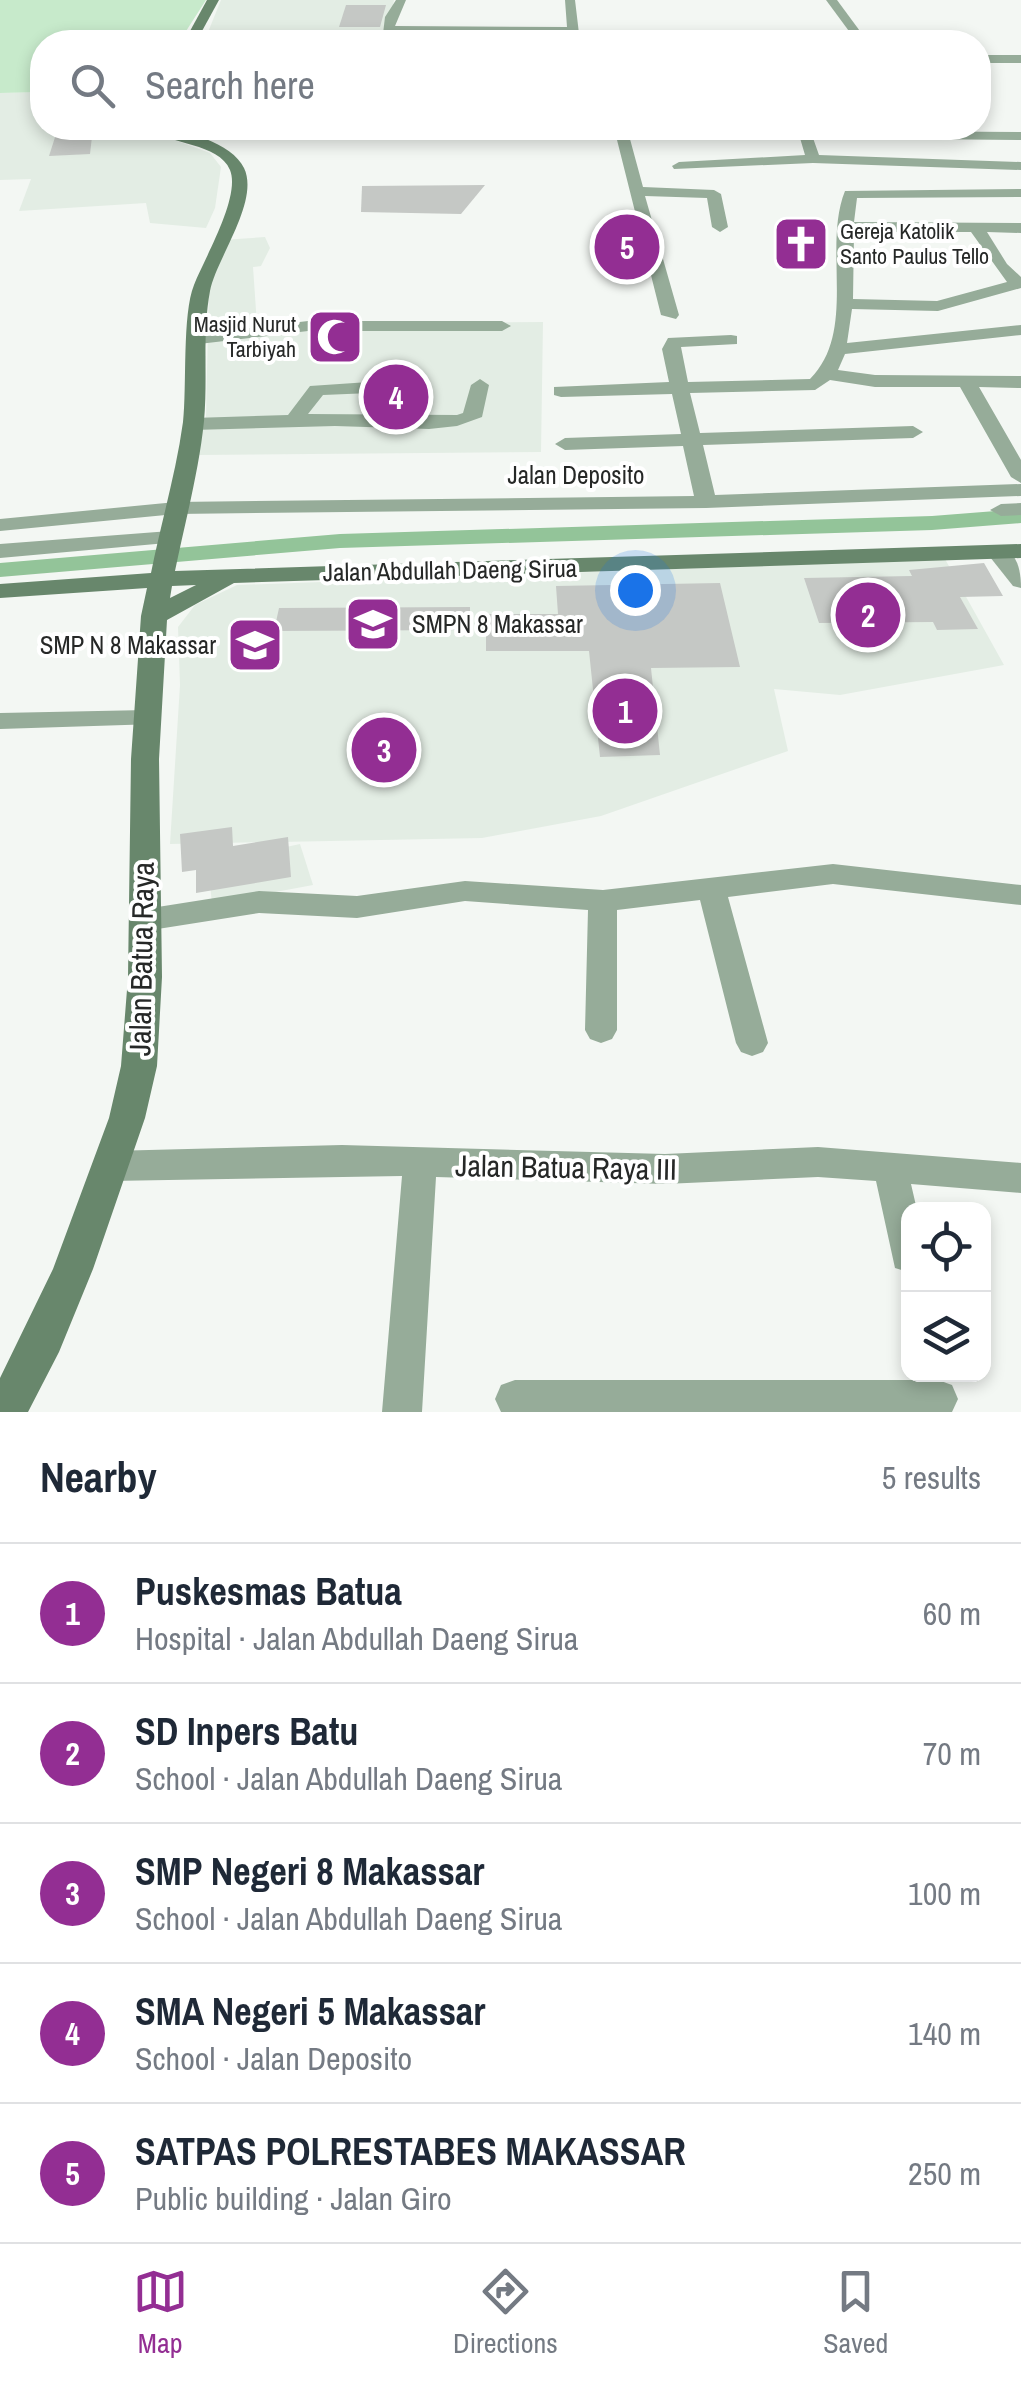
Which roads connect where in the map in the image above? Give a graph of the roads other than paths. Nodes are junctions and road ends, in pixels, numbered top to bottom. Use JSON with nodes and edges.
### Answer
{"nodes":[{"id":1,"x":213,"y":0,"type":"edge"},
{"id":2,"x":401,"y":0,"type":"edge"},
{"id":3,"x":570,"y":0,"type":"edge"},
{"id":4,"x":830,"y":0,"type":"edge"},
{"id":5,"x":388,"y":28,"type":"joint"},
{"id":6,"x":197,"y":30,"type":"edge"},
{"id":7,"x":434,"y":30,"type":"edge"},
{"id":8,"x":572,"y":30,"type":"edge"},
{"id":9,"x":854,"y":30,"type":"edge"},
{"id":10,"x":991,"y":59,"type":"edge"},
{"id":11,"x":1021,"y":59,"type":"edge"},
{"id":12,"x":991,"y":136,"type":"edge"},
{"id":13,"x":1021,"y":136,"type":"edge"},
{"id":14,"x":187,"y":140,"type":"edge"},
{"id":15,"x":623,"y":140,"type":"edge"},
{"id":16,"x":810,"y":140,"type":"edge"},
{"id":17,"x":813,"y":159,"type":"junction"},
{"id":18,"x":678,"y":166,"type":"dead end"},
{"id":19,"x":1021,"y":166,"type":"edge"},
{"id":20,"x":638,"y":191,"type":"junction"},
{"id":21,"x":1021,"y":194,"type":"edge"},
{"id":22,"x":720,"y":227,"type":"dead end"},
{"id":23,"x":848,"y":228,"type":"junction"},
{"id":24,"x":1021,"y":228,"type":"edge"},
{"id":25,"x":977,"y":229,"type":"junction"},
{"id":26,"x":1020,"y":283,"type":"edge"},
{"id":27,"x":843,"y":304,"type":"junction"},
{"id":28,"x":670,"y":315,"type":"dead end"},
{"id":29,"x":502,"y":326,"type":"dead end"},
{"id":30,"x":1021,"y":330,"type":"edge"},
{"id":31,"x":199,"y":340,"type":"junction"},
{"id":32,"x":731,"y":340,"type":"dead end"},
{"id":33,"x":837,"y":350,"type":"junction"},
{"id":34,"x":818,"y":379,"type":"junction"},
{"id":35,"x":388,"y":381,"type":"dead end"},
{"id":36,"x":1021,"y":382,"type":"edge"},
{"id":37,"x":968,"y":385,"type":"junction"},
{"id":38,"x":480,"y":386,"type":"dead end"},
{"id":39,"x":677,"y":389,"type":"junction"},
{"id":40,"x":562,"y":391,"type":"dead end"},
{"id":41,"x":294,"y":419,"type":"junction"},
{"id":42,"x":192,"y":424,"type":"junction"},
{"id":43,"x":912,"y":432,"type":"dead end"},
{"id":44,"x":690,"y":441,"type":"junction"},
{"id":45,"x":565,"y":444,"type":"dead end"},
{"id":46,"x":1017,"y":496,"type":"edge"},
{"id":47,"x":706,"y":502,"type":"junction"},
{"id":48,"x":176,"y":508,"type":"junction"},
{"id":49,"x":0,"y":525,"type":"edge"},
{"id":50,"x":0,"y":551,"type":"edge"},
{"id":51,"x":1009,"y":552,"type":"edge"},
{"id":52,"x":165,"y":557,"type":"junction"},
{"id":53,"x":254,"y":574,"type":"junction"},
{"id":54,"x":1021,"y":581,"type":"edge"},
{"id":55,"x":0,"y":591,"type":"edge"},
{"id":56,"x":154,"y":616,"type":"junction"},
{"id":57,"x":147,"y":718,"type":"junction"},
{"id":58,"x":0,"y":721,"type":"edge"},
{"id":59,"x":712,"y":889,"type":"junction"},
{"id":60,"x":1021,"y":895,"type":"edge"},
{"id":61,"x":603,"y":901,"type":"junction"},
{"id":62,"x":145,"y":920,"type":"junction"},
{"id":63,"x":601,"y":1030,"type":"dead end"},
{"id":64,"x":752,"y":1043,"type":"dead end"},
{"id":65,"x":421,"y":1164,"type":"junction"},
{"id":66,"x":110,"y":1166,"type":"junction"},
{"id":67,"x":891,"y":1168,"type":"junction"},
{"id":68,"x":1021,"y":1178,"type":"edge"},
{"id":69,"x":901,"y":1220,"type":"edge"},
{"id":70,"x":937,"y":1395,"type":"edge"},
{"id":71,"x":515,"y":1399,"type":"dead end"},
{"id":72,"x":6,"y":1412,"type":"edge"},
{"id":73,"x":402,"y":1412,"type":"edge"}],
"edges":[{"from":1,"to":6,"type":"main road"},
{"from":2,"to":5,"type":"street"},
{"from":3,"to":8,"type":"street"},
{"from":4,"to":9,"type":"street"},
{"from":5,"to":7,"type":"street"},
{"from":10,"to":11,"type":"street"},
{"from":12,"to":13,"type":"street"},
{"from":14,"to":31,"type":"main road","name":"Jalan Batua Raya"},
{"from":15,"to":20,"type":"street"},
{"from":16,"to":17,"type":"street"},
{"from":17,"to":18,"type":"street"},
{"from":17,"to":19,"type":"street"},
{"from":20,"to":22,"type":"street"},
{"from":20,"to":28,"type":"street"},
{"from":21,"to":23,"type":"street"},
{"from":23,"to":25,"type":"street"},
{"from":23,"to":27,"type":"street"},
{"from":24,"to":25,"type":"street"},
{"from":25,"to":26,"type":"street"},
{"from":26,"to":27,"type":"street"},
{"from":27,"to":33,"type":"street"},
{"from":29,"to":31,"type":"street"},
{"from":30,"to":33,"type":"street"},
{"from":31,"to":42,"type":"main road","name":"Jalan Batua Raya"},
{"from":32,"to":39,"type":"street"},
{"from":33,"to":34,"type":"street"},
{"from":34,"to":37,"type":"street"},
{"from":34,"to":39,"type":"street"},
{"from":35,"to":41,"type":"street"},
{"from":36,"to":37,"type":"street"},
{"from":37,"to":46,"type":"street"},
{"from":38,"to":41,"type":"street"},
{"from":39,"to":40,"type":"street"},
{"from":39,"to":44,"type":"street"},
{"from":41,"to":42,"type":"street"},
{"from":42,"to":48,"type":"main road","name":"Jalan Batua Raya"},
{"from":43,"to":44,"type":"street"},
{"from":44,"to":45,"type":"street"},
{"from":44,"to":47,"type":"street"},
{"from":46,"to":47,"type":"street","name":"Jalan Deposito"},
{"from":47,"to":48,"type":"street","name":"Jalan Deposito"},
{"from":48,"to":49,"type":"street","name":"Jalan Deposito"},
{"from":48,"to":52,"type":"main road","name":"Jalan Batua Raya"},
{"from":50,"to":52,"type":"street"},
{"from":51,"to":53,"type":"main road","name":"Jalan Abdullah Daeng Sirua"},
{"from":51,"to":54,"type":"street"},
{"from":52,"to":53,"type":"main road","name":"Jalan Abdullah Daeng Sirua"},
{"from":52,"to":55,"type":"main road","name":"Jalan Abdullah Daeng Sirua"},
{"from":52,"to":56,"type":"main road","name":"Jalan Batua Raya"},
{"from":53,"to":56,"type":"main road"},
{"from":56,"to":57,"type":"main road","name":"Jalan Batua Raya"},
{"from":57,"to":58,"type":"street"},
{"from":57,"to":62,"type":"main road","name":"Jalan Batua Raya"},
{"from":59,"to":60,"type":"street"},
{"from":59,"to":61,"type":"street"},
{"from":59,"to":64,"type":"street"},
{"from":61,"to":62,"type":"street"},
{"from":61,"to":63,"type":"street"},
{"from":62,"to":66,"type":"main road","name":"Jalan Batua Raya"},
{"from":65,"to":66,"type":"street","name":"Jalan Batua Raya III"},
{"from":65,"to":67,"type":"street","name":"Jalan Batua Raya III"},
{"from":65,"to":73,"type":"street"},
{"from":66,"to":72,"type":"main road","name":"Jalan Batua Raya"},
{"from":67,"to":68,"type":"street","name":"Jalan Batua Raya III"},
{"from":67,"to":69,"type":"street"},
{"from":70,"to":71,"type":"street"}]}
